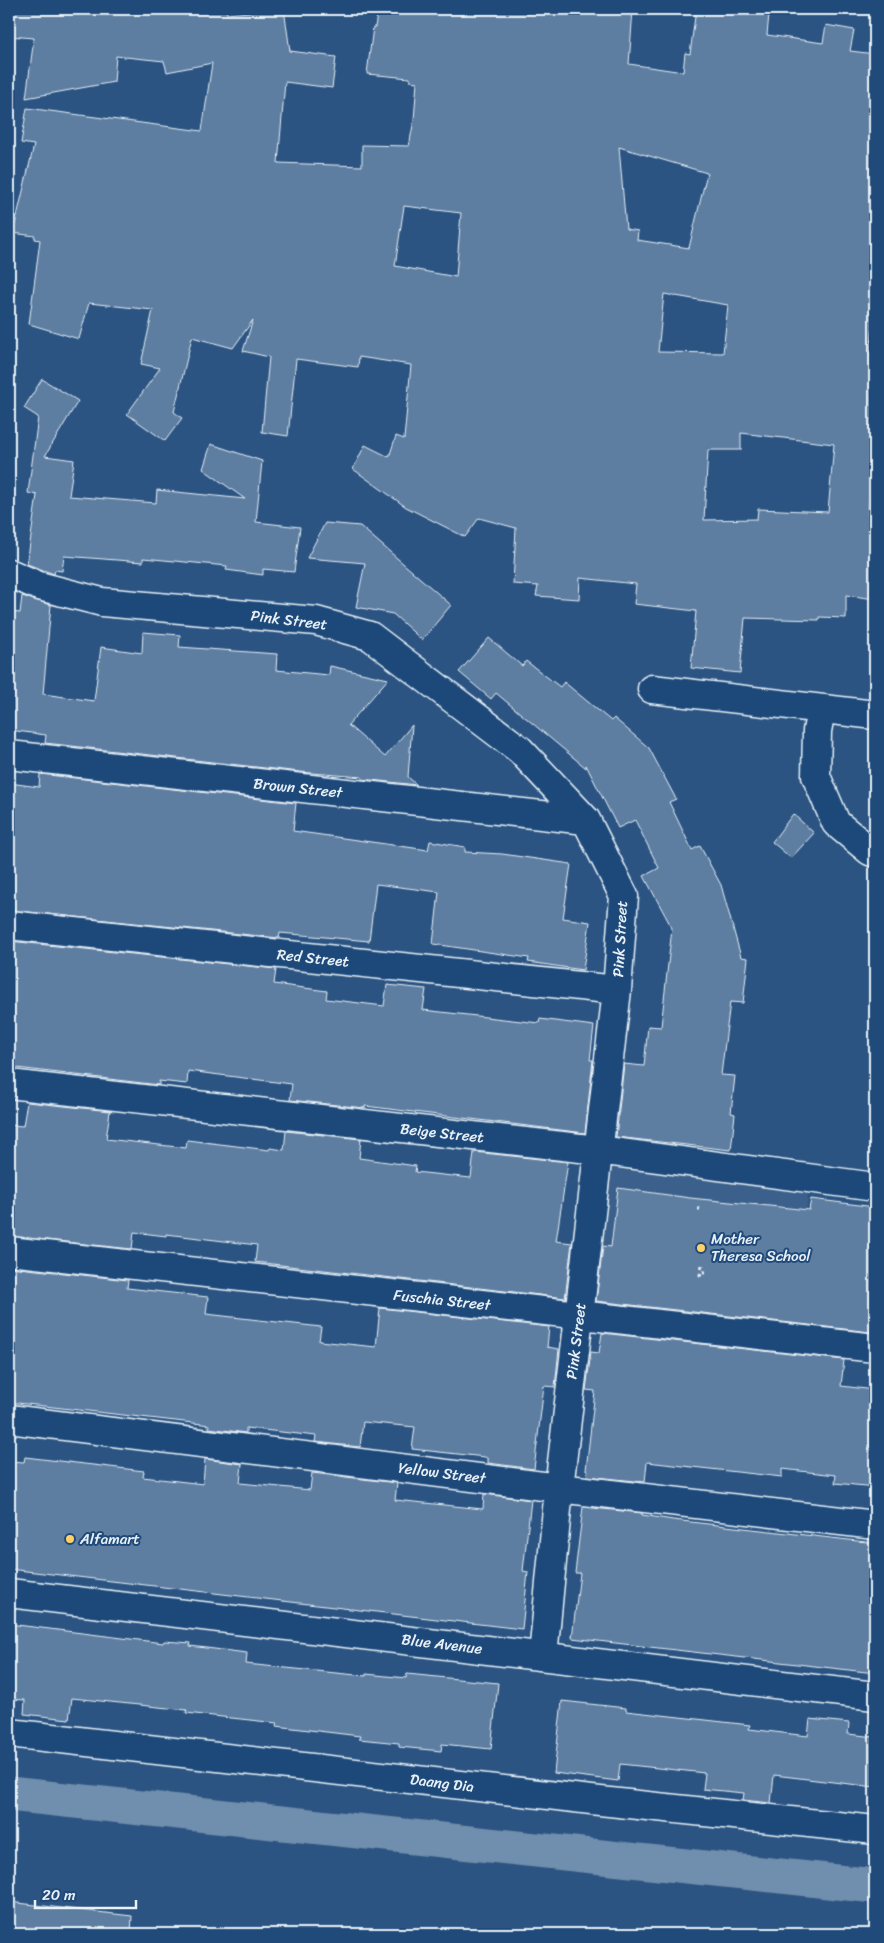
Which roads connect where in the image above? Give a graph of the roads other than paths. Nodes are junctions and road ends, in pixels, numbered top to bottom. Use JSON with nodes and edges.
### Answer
{"nodes":[{"id":1,"x":9,"y":573,"type":"edge"},
{"id":2,"x":652,"y":689,"type":"dead end"},
{"id":3,"x":821,"y":710,"type":"junction"},
{"id":4,"x":875,"y":715,"type":"edge"},
{"id":5,"x":9,"y":755,"type":"edge"},
{"id":6,"x":586,"y":820,"type":"junction"},
{"id":7,"x":875,"y":853,"type":"edge"},
{"id":8,"x":9,"y":925,"type":"edge"},
{"id":9,"x":617,"y":990,"type":"junction"},
{"id":10,"x":9,"y":1084,"type":"edge"},
{"id":11,"x":598,"y":1150,"type":"junction"},
{"id":12,"x":875,"y":1187,"type":"edge"},
{"id":13,"x":9,"y":1251,"type":"edge"},
{"id":14,"x":579,"y":1316,"type":"junction"},
{"id":15,"x":875,"y":1348,"type":"edge"},
{"id":16,"x":9,"y":1419,"type":"edge"},
{"id":17,"x":559,"y":1488,"type":"junction"},
{"id":18,"x":875,"y":1524,"type":"edge"},
{"id":19,"x":9,"y":1593,"type":"edge"},
{"id":20,"x":543,"y":1656,"type":"junction"},
{"id":21,"x":875,"y":1696,"type":"edge"},
{"id":22,"x":9,"y":1733,"type":"edge"},
{"id":23,"x":875,"y":1830,"type":"edge"}],
"edges":[{"from":1,"to":6,"type":"street","name":"Pink Street"},
{"from":2,"to":3,"type":"street"},
{"from":3,"to":4,"type":"street"},
{"from":3,"to":7,"type":"street"},
{"from":5,"to":6,"type":"street","name":"Brown Street"},
{"from":6,"to":9,"type":"street","name":"Pink Street"},
{"from":8,"to":9,"type":"street","name":"Red Street"},
{"from":9,"to":11,"type":"street","name":"Pink Street"},
{"from":10,"to":11,"type":"street","name":"Beige Street"},
{"from":11,"to":12,"type":"street","name":"Beige Street"},
{"from":11,"to":14,"type":"street","name":"Pink Street"},
{"from":13,"to":14,"type":"street","name":"Fuschia Street"},
{"from":14,"to":15,"type":"street","name":"Fuschia Street"},
{"from":14,"to":17,"type":"street","name":"Pink Street"},
{"from":16,"to":17,"type":"street","name":"Yellow Street"},
{"from":17,"to":18,"type":"street","name":"Yellow Street"},
{"from":17,"to":20,"type":"street","name":"Pink Street"},
{"from":19,"to":20,"type":"street","name":"Blue Avenue"},
{"from":20,"to":21,"type":"street","name":"Blue Avenue"},
{"from":22,"to":23,"type":"street","name":"Daang Dia"}]}
